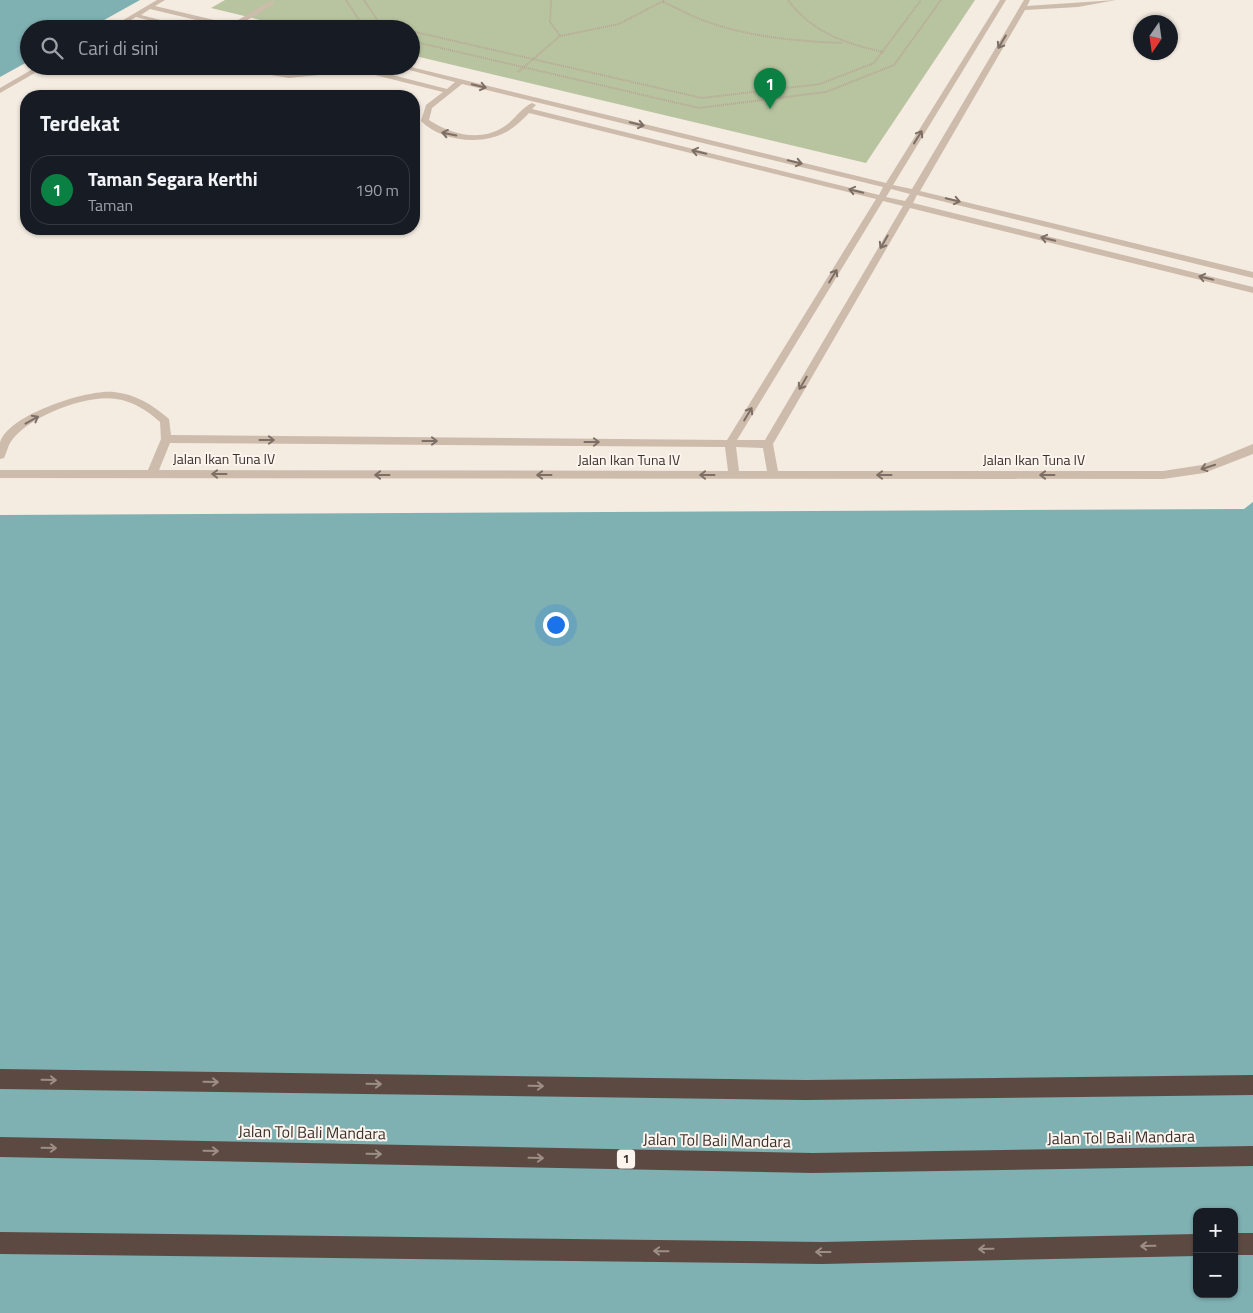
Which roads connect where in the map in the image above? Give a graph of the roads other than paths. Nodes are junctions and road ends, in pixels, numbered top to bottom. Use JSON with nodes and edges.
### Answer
{"nodes":[{"id":1,"x":162,"y":0,"type":"edge"},
{"id":2,"x":1004,"y":0,"type":"edge"},
{"id":3,"x":1113,"y":0,"type":"edge"},
{"id":4,"x":273,"y":2,"type":"dead end"},
{"id":5,"x":1024,"y":4,"type":"edge"},
{"id":6,"x":149,"y":7,"type":"junction"},
{"id":7,"x":135,"y":15,"type":"junction"},
{"id":8,"x":126,"y":20,"type":"edge"},
{"id":9,"x":155,"y":20,"type":"edge"},
{"id":10,"x":206,"y":20,"type":"edge"},
{"id":11,"x":243,"y":20,"type":"edge"},
{"id":12,"x":420,"y":72,"type":"edge"},
{"id":13,"x":28,"y":75,"type":"edge"},
{"id":14,"x":278,"y":75,"type":"edge"},
{"id":15,"x":305,"y":75,"type":"edge"},
{"id":16,"x":383,"y":75,"type":"edge"},
{"id":17,"x":460,"y":82,"type":"junction"},
{"id":18,"x":0,"y":91,"type":"edge"},
{"id":19,"x":448,"y":91,"type":"junction"},
{"id":20,"x":538,"y":100,"type":"junction"},
{"id":21,"x":527,"y":110,"type":"junction"},
{"id":22,"x":889,"y":185,"type":"junction"},
{"id":23,"x":914,"y":191,"type":"junction"},
{"id":24,"x":881,"y":197,"type":"junction"},
{"id":25,"x":907,"y":203,"type":"junction"},
{"id":26,"x":1253,"y":274,"type":"edge"},
{"id":27,"x":1253,"y":290,"type":"edge"},
{"id":28,"x":4,"y":438,"type":"edge"},
{"id":29,"x":166,"y":439,"type":"junction"},
{"id":30,"x":730,"y":443,"type":"junction"},
{"id":31,"x":768,"y":444,"type":"junction"},
{"id":32,"x":1253,"y":448,"type":"edge"},
{"id":33,"x":0,"y":455,"type":"edge"},
{"id":34,"x":0,"y":474,"type":"edge"},
{"id":35,"x":152,"y":474,"type":"junction"},
{"id":36,"x":734,"y":476,"type":"junction"},
{"id":37,"x":773,"y":476,"type":"junction"},
{"id":38,"x":0,"y":1079,"type":"edge"},
{"id":39,"x":1253,"y":1085,"type":"edge"},
{"id":40,"x":0,"y":1147,"type":"edge"},
{"id":41,"x":1253,"y":1156,"type":"edge"},
{"id":42,"x":0,"y":1243,"type":"edge"},
{"id":43,"x":1238,"y":1244,"type":"edge"},
{"id":44,"x":1253,"y":1244,"type":"edge"},
{"id":45,"x":1193,"y":1245,"type":"edge"}],
"edges":[{"from":1,"to":6,"type":"lane"},
{"from":22,"to":2,"type":"lane","one_way":true},
{"from":3,"to":5,"type":"lane"},
{"from":4,"to":11,"type":"lane"},
{"from":5,"to":23,"type":"lane","one_way":true},
{"from":6,"to":7,"type":"lane"},
{"from":6,"to":10,"type":"lane"},
{"from":7,"to":8,"type":"lane"},
{"from":7,"to":9,"type":"lane"},
{"from":12,"to":17,"type":"lane"},
{"from":13,"to":18,"type":"lane"},
{"from":14,"to":15,"type":"lane"},
{"from":16,"to":19,"type":"lane"},
{"from":17,"to":19,"type":"lane"},
{"from":17,"to":20,"type":"lane","one_way":true},
{"from":21,"to":19,"type":"lane","one_way":true},
{"from":20,"to":21,"type":"lane"},
{"from":20,"to":22,"type":"lane","one_way":true},
{"from":24,"to":21,"type":"lane","one_way":true},
{"from":22,"to":23,"type":"lane"},
{"from":22,"to":24,"type":"lane"},
{"from":23,"to":25,"type":"lane"},
{"from":23,"to":26,"type":"lane","one_way":true},
{"from":24,"to":25,"type":"lane"},
{"from":30,"to":24,"type":"lane","one_way":true},
{"from":27,"to":25,"type":"lane","one_way":true},
{"from":25,"to":31,"type":"lane","one_way":true},
{"from":28,"to":29,"type":"lane","one_way":true},
{"from":28,"to":33,"type":"lane"},
{"from":29,"to":30,"type":"lane","name":"Jalan Ikan Tuna IV","one_way":true},
{"from":29,"to":35,"type":"lane"},
{"from":30,"to":31,"type":"lane","name":"Jalan Ikan Tuna IV"},
{"from":30,"to":36,"type":"lane"},
{"from":31,"to":37,"type":"lane"},
{"from":32,"to":37,"type":"lane","name":"Jalan Ikan Tuna IV","one_way":true},
{"from":34,"to":35,"type":"lane","name":"Jalan Ikan Tuna IV"},
{"from":36,"to":35,"type":"lane","name":"Jalan Ikan Tuna IV","one_way":true},
{"from":36,"to":37,"type":"lane","name":"Jalan Ikan Tuna IV"},
{"from":38,"to":39,"type":"highway","one_way":true},
{"from":40,"to":41,"type":"highway","name":"Jalan Tol Bali Mandara","number":"1","one_way":true},
{"from":45,"to":42,"type":"highway","one_way":true},
{"from":43,"to":44,"type":"highway"}]}
